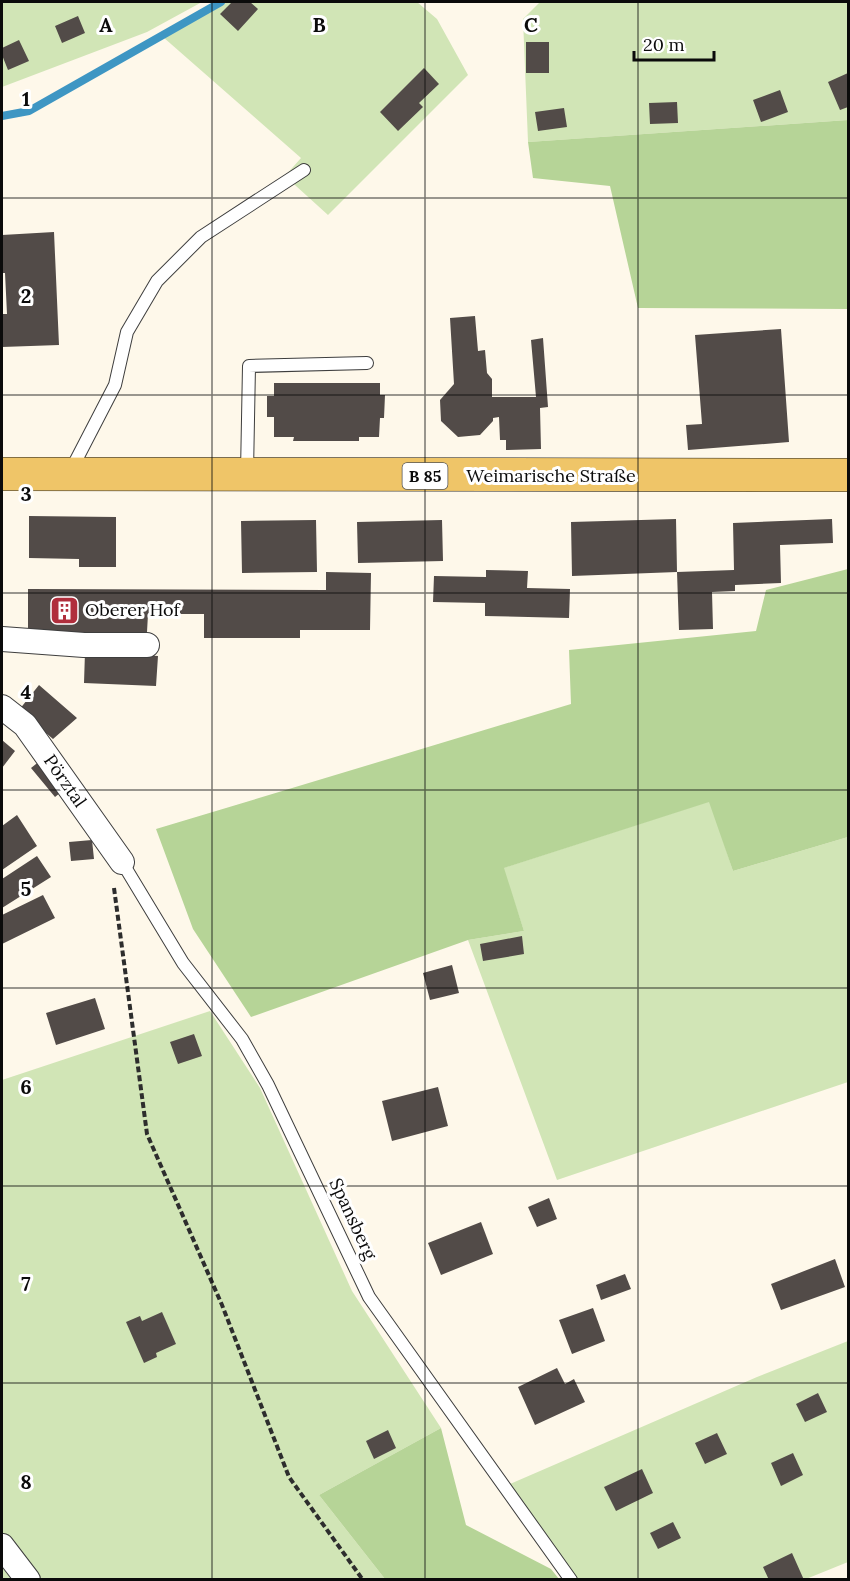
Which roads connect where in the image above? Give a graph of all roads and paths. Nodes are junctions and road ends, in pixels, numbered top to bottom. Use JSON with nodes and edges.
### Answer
{"nodes":[{"id":1,"x":304,"y":171,"type":"dead end"},
{"id":2,"x":367,"y":363,"type":"dead end"},
{"id":3,"x":2,"y":474,"type":"edge"},
{"id":4,"x":70,"y":474,"type":"junction"},
{"id":5,"x":247,"y":475,"type":"junction"},
{"id":6,"x":849,"y":476,"type":"edge"},
{"id":7,"x":2,"y":639,"type":"edge"},
{"id":8,"x":147,"y":645,"type":"dead end"},
{"id":9,"x":2,"y":707,"type":"edge"},
{"id":10,"x":122,"y":862,"type":"junction"},
{"id":11,"x":2,"y":1546,"type":"edge"},
{"id":12,"x":28,"y":1580,"type":"edge"},
{"id":13,"x":363,"y":1580,"type":"edge"},
{"id":14,"x":571,"y":1580,"type":"edge"}],
"edges":[{"from":1,"to":4,"type":"lane"},
{"from":2,"to":5,"type":"lane"},
{"from":3,"to":4,"type":"main road","name":"Weimarische Straße","number":"B 85"},
{"from":4,"to":5,"type":"main road","name":"Weimarische Straße","number":"B 85"},
{"from":5,"to":6,"type":"main road","name":"Weimarische Straße","number":"B 85"},
{"from":7,"to":8,"type":"street"},
{"from":9,"to":10,"type":"street","name":"Pörztal"},
{"from":10,"to":13,"type":"path"},
{"from":10,"to":14,"type":"lane","name":"Spansberg"},
{"from":11,"to":12,"type":"street"}]}
